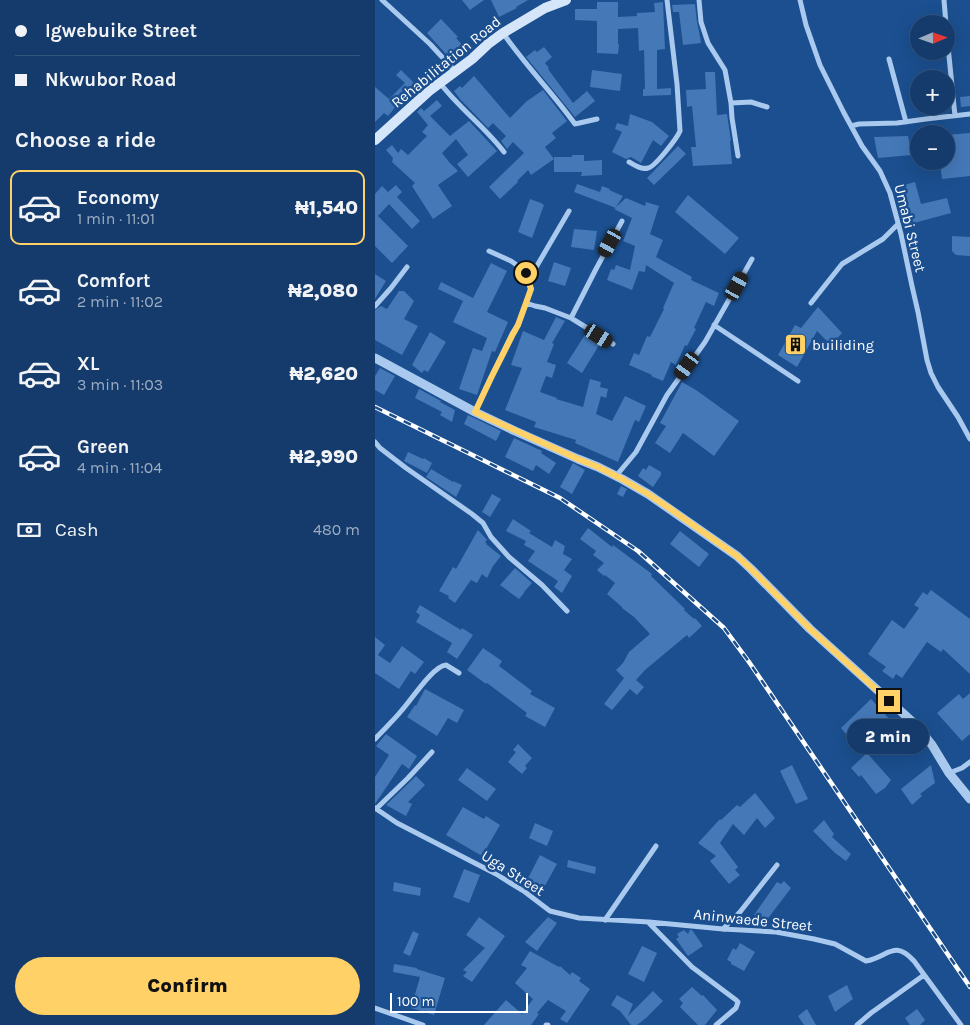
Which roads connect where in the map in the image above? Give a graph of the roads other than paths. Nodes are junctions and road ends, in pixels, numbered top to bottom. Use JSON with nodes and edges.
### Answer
{"nodes":[{"id":1,"x":382,"y":0,"type":"edge"},
{"id":2,"x":566,"y":0,"type":"edge"},
{"id":3,"x":667,"y":0,"type":"edge"},
{"id":4,"x":699,"y":0,"type":"edge"},
{"id":5,"x":800,"y":0,"type":"edge"},
{"id":6,"x":944,"y":0,"type":"edge"},
{"id":7,"x":945,"y":15,"type":"edge"},
{"id":8,"x":503,"y":33,"type":"junction"},
{"id":9,"x":889,"y":59,"type":"dead end"},
{"id":10,"x":949,"y":60,"type":"edge"},
{"id":11,"x":455,"y":72,"type":"junction"},
{"id":12,"x":439,"y":83,"type":"junction"},
{"id":13,"x":731,"y":103,"type":"junction"},
{"id":14,"x":767,"y":107,"type":"dead end"},
{"id":15,"x":970,"y":114,"type":"edge"},
{"id":16,"x":955,"y":116,"type":"junction"},
{"id":17,"x":597,"y":120,"type":"dead end"},
{"id":18,"x":906,"y":122,"type":"junction"},
{"id":19,"x":851,"y":126,"type":"junction"},
{"id":20,"x":375,"y":140,"type":"edge"},
{"id":21,"x":504,"y":152,"type":"dead end"},
{"id":22,"x":738,"y":156,"type":"dead end"},
{"id":23,"x":629,"y":162,"type":"dead end"},
{"id":24,"x":569,"y":211,"type":"dead end"},
{"id":25,"x":622,"y":221,"type":"dead end"},
{"id":26,"x":898,"y":224,"type":"junction"},
{"id":27,"x":489,"y":251,"type":"dead end"},
{"id":28,"x":752,"y":259,"type":"dead end"},
{"id":29,"x":407,"y":267,"type":"dead end"},
{"id":30,"x":528,"y":281,"type":"junction"},
{"id":31,"x":526,"y":303,"type":"junction"},
{"id":32,"x":811,"y":303,"type":"dead end"},
{"id":33,"x":375,"y":306,"type":"edge"},
{"id":34,"x":571,"y":318,"type":"junction"},
{"id":35,"x":714,"y":325,"type":"junction"},
{"id":36,"x":613,"y":344,"type":"dead end"},
{"id":37,"x":375,"y":358,"type":"edge"},
{"id":38,"x":798,"y":381,"type":"dead end"},
{"id":39,"x":475,"y":412,"type":"junction"},
{"id":40,"x":970,"y":439,"type":"edge"},
{"id":41,"x":375,"y":442,"type":"edge"},
{"id":42,"x":616,"y":476,"type":"junction"},
{"id":43,"x":567,"y":611,"type":"dead end"},
{"id":44,"x":459,"y":673,"type":"dead end"},
{"id":45,"x":375,"y":739,"type":"edge"},
{"id":46,"x":432,"y":752,"type":"dead end"},
{"id":47,"x":970,"y":762,"type":"edge"},
{"id":48,"x":949,"y":773,"type":"junction"},
{"id":49,"x":970,"y":799,"type":"edge"},
{"id":50,"x":375,"y":808,"type":"edge"},
{"id":51,"x":656,"y":846,"type":"dead end"},
{"id":52,"x":777,"y":865,"type":"dead end"},
{"id":53,"x":605,"y":920,"type":"junction"},
{"id":54,"x":649,"y":922,"type":"junction"},
{"id":55,"x":723,"y":929,"type":"junction"},
{"id":56,"x":924,"y":975,"type":"junction"},
{"id":57,"x":375,"y":1008,"type":"edge"},
{"id":58,"x":423,"y":1025,"type":"edge"},
{"id":59,"x":716,"y":1025,"type":"edge"},
{"id":60,"x":857,"y":1025,"type":"edge"},
{"id":61,"x":961,"y":1025,"type":"edge"}],
"edges":[{"from":1,"to":11,"type":"street"},
{"from":2,"to":8,"type":"main road","name":"Rehabilitation Road"},
{"from":3,"to":23,"type":"street"},
{"from":4,"to":13,"type":"street"},
{"from":5,"to":19,"type":"street","name":"Umabi Street"},
{"from":6,"to":7,"type":"street"},
{"from":8,"to":11,"type":"main road","name":"Rehabilitation Road"},
{"from":8,"to":17,"type":"street"},
{"from":9,"to":18,"type":"street"},
{"from":10,"to":16,"type":"street"},
{"from":11,"to":12,"type":"main road","name":"Rehabilitation Road"},
{"from":12,"to":20,"type":"main road","name":"Rehabilitation Road"},
{"from":12,"to":21,"type":"street"},
{"from":13,"to":14,"type":"street"},
{"from":13,"to":22,"type":"street"},
{"from":15,"to":16,"type":"street"},
{"from":16,"to":18,"type":"street"},
{"from":18,"to":19,"type":"street"},
{"from":19,"to":26,"type":"street","name":"Umabi Street"},
{"from":24,"to":30,"type":"street"},
{"from":25,"to":34,"type":"street"},
{"from":26,"to":32,"type":"street"},
{"from":26,"to":40,"type":"street","name":"Umabi Street"},
{"from":27,"to":30,"type":"street"},
{"from":28,"to":35,"type":"street"},
{"from":29,"to":33,"type":"street"},
{"from":30,"to":31,"type":"street"},
{"from":31,"to":34,"type":"street"},
{"from":31,"to":39,"type":"street"},
{"from":34,"to":36,"type":"street"},
{"from":35,"to":38,"type":"street"},
{"from":35,"to":42,"type":"street"},
{"from":37,"to":39,"type":"street"},
{"from":39,"to":42,"type":"street"},
{"from":41,"to":43,"type":"street"},
{"from":42,"to":48,"type":"street"},
{"from":44,"to":45,"type":"street"},
{"from":46,"to":50,"type":"street"},
{"from":47,"to":48,"type":"street"},
{"from":48,"to":49,"type":"street"},
{"from":50,"to":53,"type":"street","name":"Uga Street"},
{"from":51,"to":53,"type":"street"},
{"from":52,"to":55,"type":"street"},
{"from":53,"to":54,"type":"street","name":"Uga Street"},
{"from":54,"to":55,"type":"street","name":"Aninwaede Street"},
{"from":54,"to":59,"type":"street"},
{"from":55,"to":56,"type":"street","name":"Aninwaede Street"},
{"from":56,"to":60,"type":"street"},
{"from":56,"to":61,"type":"street","name":"Aninwaede Street"},
{"from":57,"to":58,"type":"street"}]}
